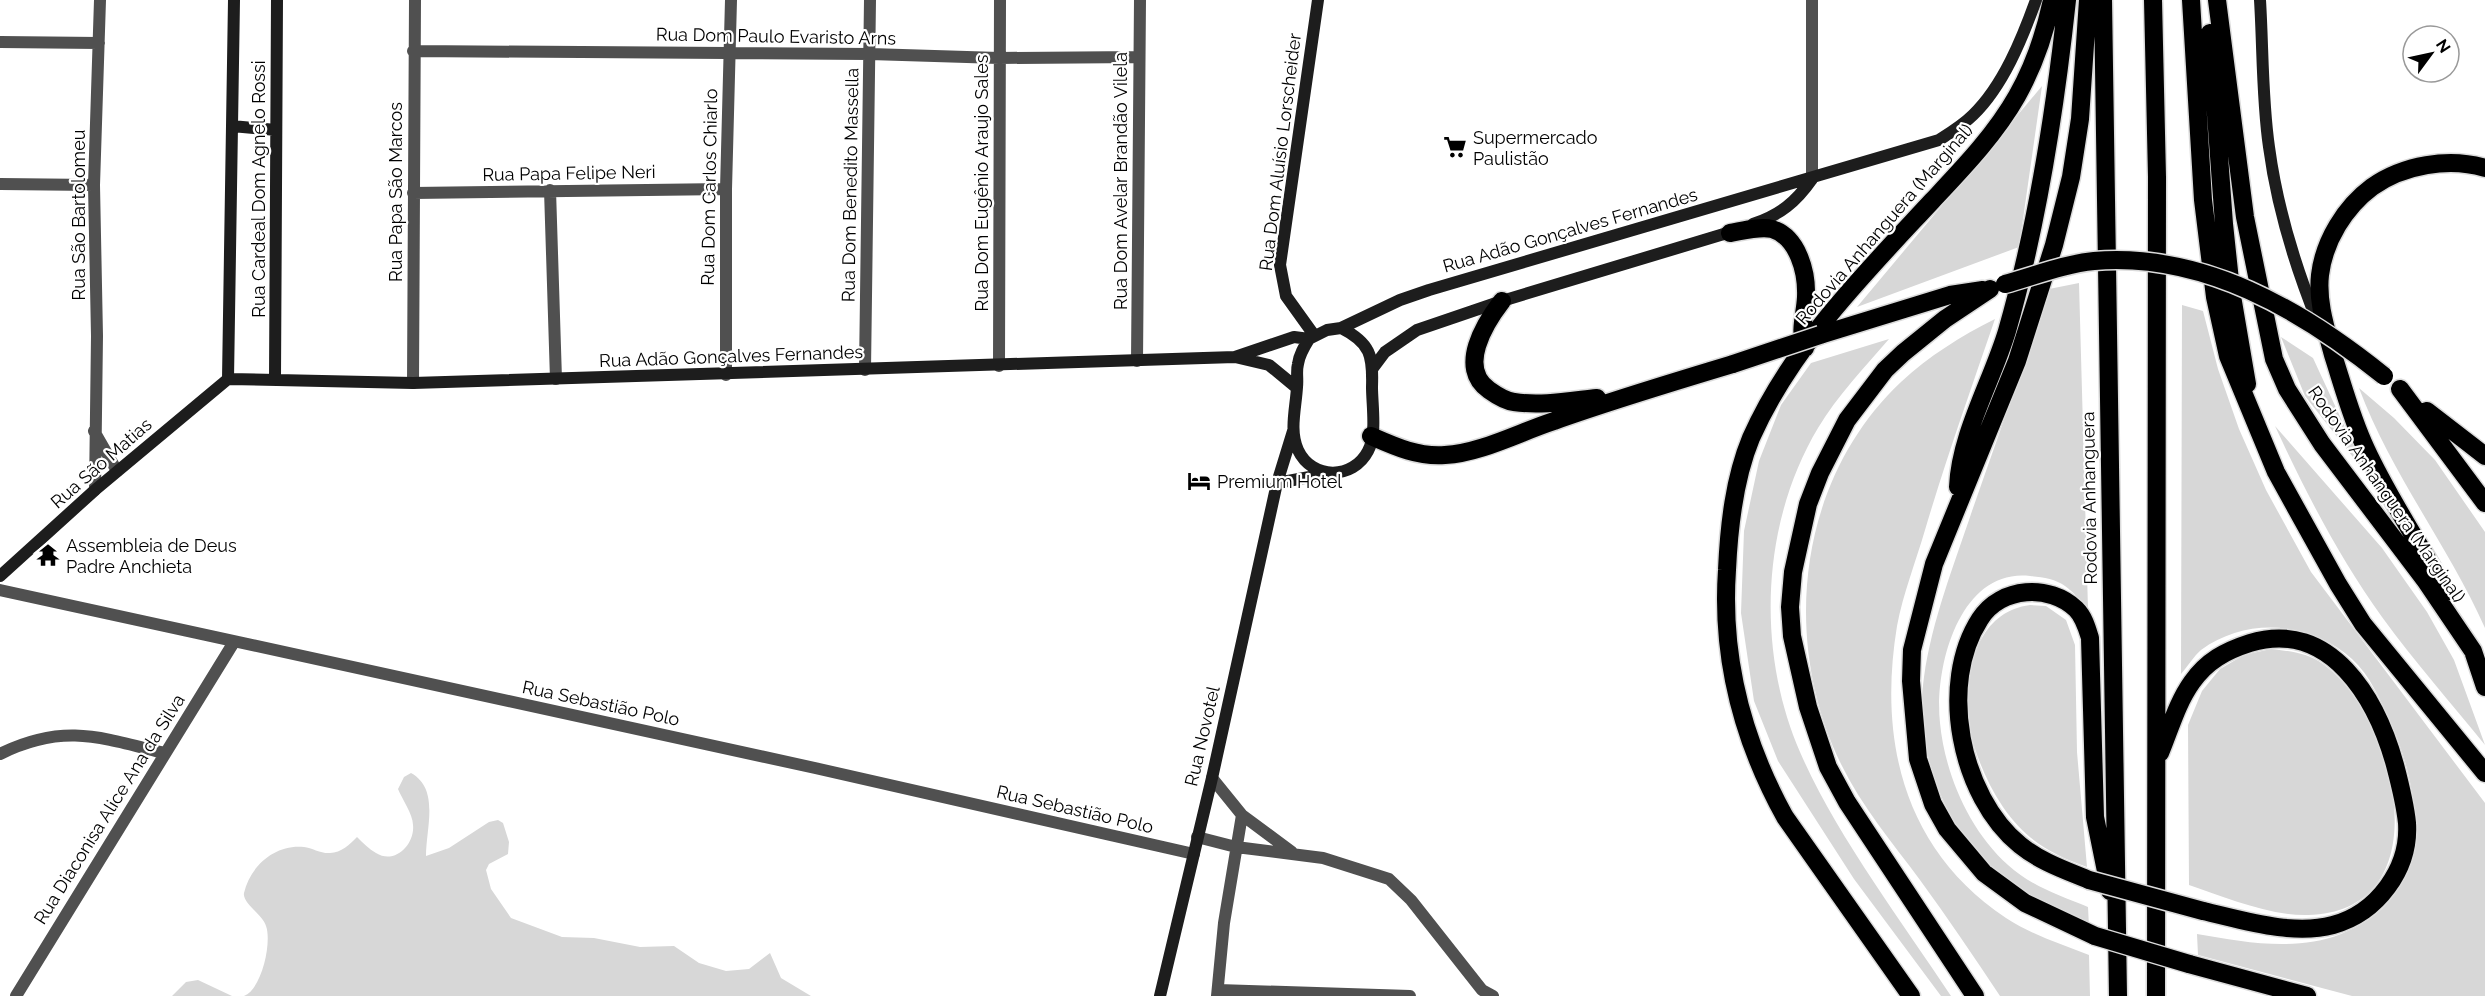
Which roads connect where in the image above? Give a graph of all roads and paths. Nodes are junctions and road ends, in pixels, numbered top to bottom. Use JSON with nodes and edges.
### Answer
{"nodes":[{"id":1,"x":100,"y":0,"type":"edge"},
{"id":2,"x":234,"y":0,"type":"edge"},
{"id":3,"x":277,"y":0,"type":"edge"},
{"id":4,"x":415,"y":0,"type":"edge"},
{"id":5,"x":731,"y":0,"type":"edge"},
{"id":6,"x":870,"y":0,"type":"edge"},
{"id":7,"x":1000,"y":0,"type":"edge"},
{"id":8,"x":1140,"y":0,"type":"edge"},
{"id":9,"x":1318,"y":0,"type":"edge"},
{"id":10,"x":1812,"y":0,"type":"edge"},
{"id":11,"x":2036,"y":0,"type":"edge"},
{"id":12,"x":2052,"y":0,"type":"edge"},
{"id":13,"x":2067,"y":0,"type":"edge"},
{"id":14,"x":2088,"y":0,"type":"edge"},
{"id":15,"x":2103,"y":0,"type":"edge"},
{"id":16,"x":2153,"y":0,"type":"edge"},
{"id":17,"x":2191,"y":0,"type":"edge"},
{"id":18,"x":2208,"y":0,"type":"edge"},
{"id":19,"x":2217,"y":0,"type":"edge"},
{"id":20,"x":2260,"y":0,"type":"edge"},
{"id":21,"x":0,"y":42,"type":"edge"},
{"id":22,"x":99,"y":43,"type":"junction"},
{"id":23,"x":413,"y":51,"type":"junction"},
{"id":24,"x":729,"y":54,"type":"junction"},
{"id":25,"x":870,"y":54,"type":"junction"},
{"id":26,"x":1139,"y":57,"type":"junction"},
{"id":27,"x":999,"y":58,"type":"junction"},
{"id":28,"x":232,"y":126,"type":"junction"},
{"id":29,"x":276,"y":130,"type":"junction"},
{"id":30,"x":2485,"y":168,"type":"edge"},
{"id":31,"x":1812,"y":179,"type":"junction"},
{"id":32,"x":0,"y":184,"type":"edge"},
{"id":33,"x":94,"y":185,"type":"junction"},
{"id":34,"x":726,"y":189,"type":"junction"},
{"id":35,"x":550,"y":190,"type":"junction"},
{"id":36,"x":413,"y":193,"type":"junction"},
{"id":37,"x":1730,"y":233,"type":"junction"},
{"id":38,"x":1990,"y":289,"type":"junction"},
{"id":39,"x":1502,"y":301,"type":"junction"},
{"id":40,"x":1341,"y":328,"type":"junction"},
{"id":41,"x":1312,"y":337,"type":"junction"},
{"id":42,"x":1805,"y":348,"type":"junction"},
{"id":43,"x":1235,"y":357,"type":"junction"},
{"id":44,"x":1137,"y":361,"type":"junction"},
{"id":45,"x":999,"y":366,"type":"junction"},
{"id":46,"x":1373,"y":368,"type":"junction"},
{"id":47,"x":865,"y":370,"type":"junction"},
{"id":48,"x":726,"y":375,"type":"junction"},
{"id":49,"x":228,"y":379,"type":"junction"},
{"id":50,"x":275,"y":379,"type":"junction"},
{"id":51,"x":556,"y":379,"type":"junction"},
{"id":52,"x":2341,"y":380,"type":"junction"},
{"id":53,"x":413,"y":383,"type":"junction"},
{"id":54,"x":1297,"y":388,"type":"junction"},
{"id":55,"x":2400,"y":389,"type":"junction"},
{"id":56,"x":1628,"y":395,"type":"junction"},
{"id":57,"x":2249,"y":410,"type":"junction"},
{"id":58,"x":94,"y":431,"type":"junction"},
{"id":59,"x":1293,"y":431,"type":"junction"},
{"id":60,"x":1371,"y":436,"type":"junction"},
{"id":61,"x":2485,"y":456,"type":"edge"},
{"id":62,"x":117,"y":471,"type":"junction"},
{"id":63,"x":1326,"y":474,"type":"junction"},
{"id":64,"x":1277,"y":483,"type":"junction"},
{"id":65,"x":94,"y":490,"type":"junction"},
{"id":66,"x":2485,"y":503,"type":"edge"},
{"id":67,"x":1957,"y":510,"type":"junction"},
{"id":68,"x":0,"y":576,"type":"edge"},
{"id":69,"x":0,"y":590,"type":"edge"},
{"id":70,"x":234,"y":642,"type":"junction"},
{"id":71,"x":2473,"y":651,"type":"junction"},
{"id":72,"x":2485,"y":687,"type":"edge"},
{"id":73,"x":164,"y":753,"type":"junction"},
{"id":74,"x":0,"y":754,"type":"edge"},
{"id":75,"x":2157,"y":763,"type":"junction"},
{"id":76,"x":2485,"y":773,"type":"edge"},
{"id":77,"x":1212,"y":778,"type":"junction"},
{"id":78,"x":1242,"y":814,"type":"junction"},
{"id":79,"x":1197,"y":837,"type":"junction"},
{"id":80,"x":1236,"y":847,"type":"junction"},
{"id":81,"x":1293,"y":853,"type":"junction"},
{"id":82,"x":1194,"y":854,"type":"junction"},
{"id":83,"x":2117,"y":922,"type":"junction"},
{"id":84,"x":1218,"y":993,"type":"edge"},
{"id":85,"x":1486,"y":994,"type":"edge"},
{"id":86,"x":16,"y":996,"type":"edge"},
{"id":87,"x":1160,"y":996,"type":"edge"},
{"id":88,"x":1410,"y":996,"type":"edge"},
{"id":89,"x":1911,"y":996,"type":"edge"},
{"id":90,"x":1975,"y":996,"type":"edge"},
{"id":91,"x":2118,"y":996,"type":"edge"},
{"id":92,"x":2156,"y":996,"type":"edge"},
{"id":93,"x":2307,"y":996,"type":"edge"}],
"edges":[{"from":1,"to":22,"type":"street","name":"Rua São Bartolomeu"},
{"from":2,"to":28,"type":"street","name":"Rua Cardeal Dom Agnelo Rossi"},
{"from":3,"to":29,"type":"street","name":"Rua Cardeal Dom Agnelo Rossi"},
{"from":4,"to":23,"type":"street","name":"Rua Papa São Marcos"},
{"from":5,"to":24,"type":"street","name":"Rua Dom Carlos Chiarlo"},
{"from":6,"to":25,"type":"street","name":"Rua Dom Benedito Massella"},
{"from":7,"to":27,"type":"street","name":"Rua Dom Eugênio Araujo Sales"},
{"from":8,"to":26,"type":"street","name":"Rua Dom Avelar Brandão Vilela"},
{"from":9,"to":41,"type":"street","name":"Rua Dom Aluísio Lorscheider"},
{"from":10,"to":31,"type":"street"},
{"from":11,"to":31,"type":"street","name":"Rua Adão Gonçalves Fernandes"},
{"from":12,"to":42,"type":"highway","name":"Rodovia Anhanguera (Marginal)"},
{"from":13,"to":67,"type":"highway"},
{"from":14,"to":67,"type":"highway"},
{"from":15,"to":83,"type":"highway","name":"Rodovia Anhanguera"},
{"from":16,"to":75,"type":"highway"},
{"from":17,"to":57,"type":"highway"},
{"from":18,"to":57,"type":"highway"},
{"from":19,"to":71,"type":"highway","name":"Rodovia Anhanguera (Marginal)"},
{"from":20,"to":52,"type":"street"},
{"from":21,"to":22,"type":"street"},
{"from":22,"to":33,"type":"street","name":"Rua São Bartolomeu"},
{"from":23,"to":24,"type":"street","name":"Rua Dom Paulo Evaristo Arns"},
{"from":23,"to":36,"type":"street","name":"Rua Papa São Marcos"},
{"from":24,"to":25,"type":"street","name":"Rua Dom Paulo Evaristo Arns"},
{"from":24,"to":34,"type":"street","name":"Rua Dom Carlos Chiarlo"},
{"from":25,"to":27,"type":"street","name":"Rua Dom Paulo Evaristo Arns"},
{"from":25,"to":47,"type":"street","name":"Rua Dom Benedito Massella"},
{"from":26,"to":27,"type":"street","name":"Rua Dom Paulo Evaristo Arns"},
{"from":26,"to":44,"type":"street","name":"Rua Dom Avelar Brandão Vilela"},
{"from":27,"to":45,"type":"street","name":"Rua Dom Eugênio Araujo Sales"},
{"from":28,"to":29,"type":"street"},
{"from":28,"to":49,"type":"street","name":"Rua Cardeal Dom Agnelo Rossi"},
{"from":29,"to":50,"type":"street","name":"Rua Cardeal Dom Agnelo Rossi"},
{"from":30,"to":52,"type":"highway"},
{"from":31,"to":37,"type":"street"},
{"from":31,"to":40,"type":"street","name":"Rua Adão Gonçalves Fernandes"},
{"from":32,"to":33,"type":"street"},
{"from":33,"to":58,"type":"street","name":"Rua São Bartolomeu"},
{"from":34,"to":35,"type":"street","name":"Rua Papa Felipe Neri"},
{"from":34,"to":48,"type":"street","name":"Rua Dom Carlos Chiarlo"},
{"from":35,"to":36,"type":"street","name":"Rua Papa Felipe Neri"},
{"from":35,"to":51,"type":"street"},
{"from":36,"to":53,"type":"street","name":"Rua Papa São Marcos"},
{"from":37,"to":39,"type":"street"},
{"from":37,"to":42,"type":"highway"},
{"from":38,"to":55,"type":"highway","bridge":true},
{"from":38,"to":56,"type":"highway","bridge":true},
{"from":38,"to":90,"type":"highway"},
{"from":39,"to":46,"type":"street"},
{"from":39,"to":56,"type":"highway"},
{"from":40,"to":41,"type":"street","name":"Rua Adão Gonçalves Fernandes"},
{"from":40,"to":46,"type":"street"},
{"from":41,"to":43,"type":"street","name":"Rua Adão Gonçalves Fernandes"},
{"from":41,"to":54,"type":"street"},
{"from":42,"to":89,"type":"highway","name":"Rodovia Anhanguera (Marginal)"},
{"from":43,"to":44,"type":"street","name":"Rua Adão Gonçalves Fernandes"},
{"from":43,"to":54,"type":"street","name":"Rua Adão Gonçalves Fernandes"},
{"from":44,"to":45,"type":"street","name":"Rua Adão Gonçalves Fernandes"},
{"from":45,"to":47,"type":"street","name":"Rua Adão Gonçalves Fernandes"},
{"from":46,"to":60,"type":"street"},
{"from":47,"to":48,"type":"street","name":"Rua Adão Gonçalves Fernandes"},
{"from":48,"to":51,"type":"street","name":"Rua Adão Gonçalves Fernandes"},
{"from":49,"to":50,"type":"street","name":"Rua Adão Gonçalves Fernandes"},
{"from":49,"to":62,"type":"street","name":"Rua São Matias"},
{"from":50,"to":53,"type":"street","name":"Rua Adão Gonçalves Fernandes"},
{"from":51,"to":53,"type":"street","name":"Rua Adão Gonçalves Fernandes"},
{"from":52,"to":71,"type":"highway"},
{"from":54,"to":59,"type":"street"},
{"from":55,"to":61,"type":"highway"},
{"from":55,"to":66,"type":"highway"},
{"from":56,"to":60,"type":"highway"},
{"from":57,"to":76,"type":"highway"},
{"from":58,"to":62,"type":"street"},
{"from":58,"to":65,"type":"street","name":"Rua São Bartolomeu"},
{"from":59,"to":63,"type":"street"},
{"from":59,"to":64,"type":"street","name":"Rua Novotel"},
{"from":60,"to":63,"type":"street"},
{"from":62,"to":65,"type":"street","name":"Rua São Matias"},
{"from":63,"to":64,"type":"street"},
{"from":64,"to":77,"type":"street","name":"Rua Novotel"},
{"from":65,"to":68,"type":"street","name":"Rua São Matias"},
{"from":67,"to":93,"type":"highway","bridge":true},
{"from":69,"to":70,"type":"street","name":"Rua Sebastião Polo"},
{"from":70,"to":73,"type":"street","name":"Rua Diaconisa Alice Ana da Silva"},
{"from":70,"to":82,"type":"street","name":"Rua Sebastião Polo"},
{"from":71,"to":72,"type":"highway","name":"Rodovia Anhanguera (Marginal)"},
{"from":73,"to":74,"type":"street"},
{"from":73,"to":86,"type":"street","name":"Rua Diaconisa Alice Ana da Silva"},
{"from":75,"to":83,"type":"highway","bridge":true},
{"from":75,"to":92,"type":"highway"},
{"from":77,"to":78,"type":"street"},
{"from":77,"to":79,"type":"street","name":"Rua Novotel"},
{"from":78,"to":80,"type":"street"},
{"from":78,"to":81,"type":"street"},
{"from":79,"to":80,"type":"street"},
{"from":79,"to":82,"type":"street","name":"Rua Novotel"},
{"from":80,"to":81,"type":"street"},
{"from":80,"to":84,"type":"street"},
{"from":81,"to":85,"type":"street"},
{"from":82,"to":87,"type":"street","name":"Rua Novotel"},
{"from":83,"to":91,"type":"highway","name":"Rodovia Anhanguera"},
{"from":84,"to":88,"type":"street"}]}
